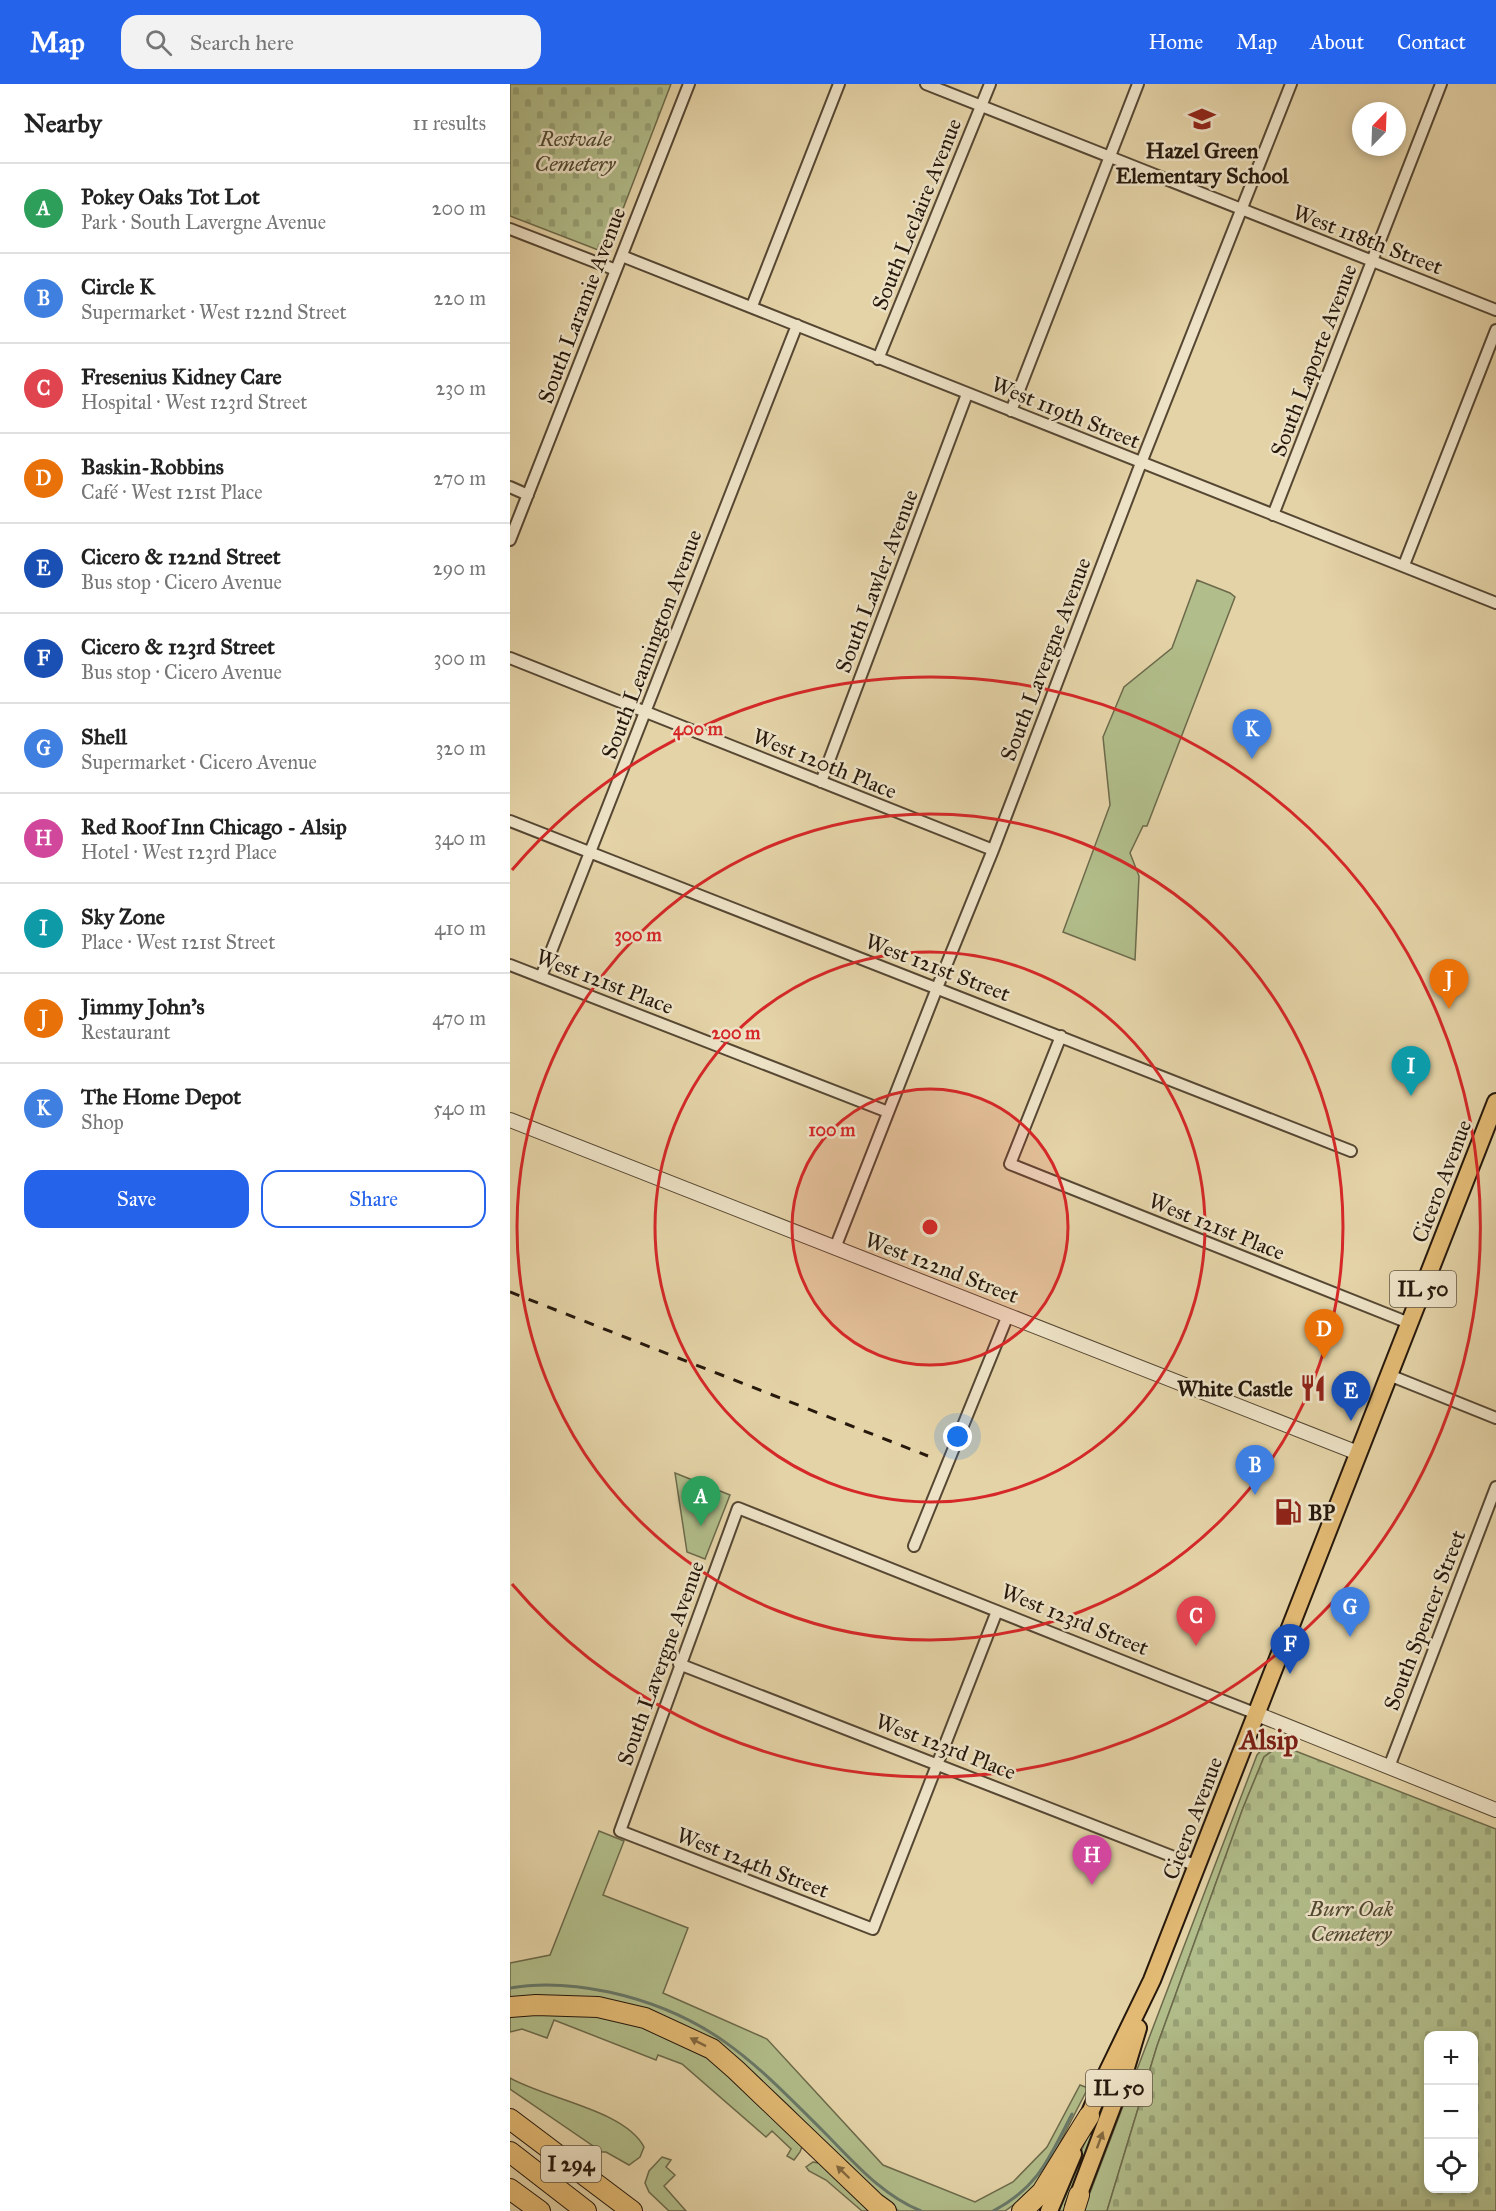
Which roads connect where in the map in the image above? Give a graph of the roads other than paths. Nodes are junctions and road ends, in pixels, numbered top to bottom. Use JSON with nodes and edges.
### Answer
{"nodes":[{"id":1,"x":689,"y":84,"type":"edge"},
{"id":2,"x":839,"y":84,"type":"edge"},
{"id":3,"x":926,"y":84,"type":"edge"},
{"id":4,"x":990,"y":84,"type":"edge"},
{"id":5,"x":1138,"y":84,"type":"edge"},
{"id":6,"x":1291,"y":84,"type":"edge"},
{"id":7,"x":1441,"y":84,"type":"edge"},
{"id":8,"x":982,"y":105,"type":"junction"},
{"id":9,"x":1109,"y":157,"type":"junction"},
{"id":10,"x":1242,"y":210,"type":"junction"},
{"id":11,"x":510,"y":229,"type":"edge"},
{"id":12,"x":622,"y":255,"type":"junction"},
{"id":13,"x":1373,"y":261,"type":"junction"},
{"id":14,"x":616,"y":270,"type":"junction"},
{"id":15,"x":752,"y":306,"type":"junction"},
{"id":16,"x":1496,"y":309,"type":"edge"},
{"id":17,"x":797,"y":325,"type":"junction"},
{"id":18,"x":1496,"y":330,"type":"edge"},
{"id":19,"x":878,"y":359,"type":"junction"},
{"id":20,"x":968,"y":394,"type":"junction"},
{"id":21,"x":1011,"y":411,"type":"junction"},
{"id":22,"x":1141,"y":463,"type":"junction"},
{"id":23,"x":510,"y":487,"type":"edge"},
{"id":24,"x":528,"y":495,"type":"junction"},
{"id":25,"x":1273,"y":515,"type":"junction"},
{"id":26,"x":510,"y":540,"type":"edge"},
{"id":27,"x":1404,"y":565,"type":"junction"},
{"id":28,"x":1496,"y":603,"type":"edge"},
{"id":29,"x":510,"y":658,"type":"edge"},
{"id":30,"x":645,"y":712,"type":"junction"},
{"id":31,"x":821,"y":782,"type":"junction"},
{"id":32,"x":510,"y":821,"type":"edge"},
{"id":33,"x":993,"y":850,"type":"junction"},
{"id":34,"x":590,"y":852,"type":"junction"},
{"id":35,"x":510,"y":965,"type":"edge"},
{"id":36,"x":541,"y":977,"type":"junction"},
{"id":37,"x":937,"y":988,"type":"junction"},
{"id":38,"x":1061,"y":1036,"type":"junction"},
{"id":39,"x":1496,"y":1102,"type":"edge"},
{"id":40,"x":888,"y":1112,"type":"junction"},
{"id":41,"x":510,"y":1120,"type":"edge"},
{"id":42,"x":1351,"y":1151,"type":"dead end"},
{"id":43,"x":835,"y":1248,"type":"junction"},
{"id":44,"x":1008,"y":1315,"type":"junction"},
{"id":45,"x":1409,"y":1323,"type":"junction"},
{"id":46,"x":1389,"y":1375,"type":"junction"},
{"id":47,"x":1496,"y":1418,"type":"edge"},
{"id":48,"x":1358,"y":1453,"type":"junction"},
{"id":49,"x":1496,"y":1487,"type":"edge"},
{"id":50,"x":738,"y":1508,"type":"joint"},
{"id":51,"x":914,"y":1546,"type":"dead end"},
{"id":52,"x":997,"y":1611,"type":"junction"},
{"id":53,"x":679,"y":1664,"type":"junction"},
{"id":54,"x":1257,"y":1714,"type":"junction"},
{"id":55,"x":938,"y":1764,"type":"junction"},
{"id":56,"x":1389,"y":1767,"type":"junction"},
{"id":57,"x":1496,"y":1810,"type":"edge"},
{"id":58,"x":620,"y":1832,"type":"joint"},
{"id":59,"x":1197,"y":1866,"type":"junction"},
{"id":60,"x":1152,"y":1980,"type":"junction"},
{"id":61,"x":510,"y":2007,"type":"edge"},
{"id":62,"x":1089,"y":2116,"type":"junction"},
{"id":63,"x":510,"y":2119,"type":"edge"},
{"id":64,"x":510,"y":2152,"type":"edge"},
{"id":65,"x":510,"y":2189,"type":"edge"},
{"id":66,"x":510,"y":2202,"type":"edge"},
{"id":67,"x":1075,"y":2206,"type":"edge"},
{"id":68,"x":521,"y":2211,"type":"edge"},
{"id":69,"x":540,"y":2211,"type":"edge"},
{"id":70,"x":586,"y":2211,"type":"edge"},
{"id":71,"x":632,"y":2211,"type":"edge"},
{"id":72,"x":886,"y":2211,"type":"edge"},
{"id":73,"x":1022,"y":2211,"type":"edge"},
{"id":74,"x":1050,"y":2211,"type":"edge"}],
"edges":[{"from":1,"to":12,"type":"street","name":"South Laramie Avenue"},
{"from":2,"to":15,"type":"street"},
{"from":3,"to":8,"type":"street","name":"West 118th Street"},
{"from":4,"to":8,"type":"street","name":"South Leclaire Avenue"},
{"from":5,"to":9,"type":"street"},
{"from":6,"to":10,"type":"street","name":"South Lavergne Avenue"},
{"from":7,"to":13,"type":"street","name":"South Laporte Avenue"},
{"from":8,"to":9,"type":"street","name":"West 118th Street"},
{"from":8,"to":19,"type":"street","name":"South Leclaire Avenue"},
{"from":9,"to":10,"type":"street","name":"West 118th Street"},
{"from":9,"to":21,"type":"street"},
{"from":10,"to":13,"type":"street","name":"West 118th Street"},
{"from":10,"to":22,"type":"street","name":"South Lavergne Avenue"},
{"from":11,"to":14,"type":"street"},
{"from":12,"to":14,"type":"street","name":"South Laramie Avenue"},
{"from":12,"to":15,"type":"street","name":"West 119th Street"},
{"from":13,"to":16,"type":"street","name":"West 118th Street"},
{"from":13,"to":25,"type":"street","name":"South Laporte Avenue"},
{"from":14,"to":24,"type":"street","name":"South Laramie Avenue"},
{"from":15,"to":17,"type":"street","name":"West 119th Street"},
{"from":17,"to":19,"type":"street","name":"West 119th Street"},
{"from":17,"to":30,"type":"street","name":"South Leamington Avenue"},
{"from":18,"to":27,"type":"street"},
{"from":19,"to":20,"type":"street","name":"West 119th Street"},
{"from":20,"to":21,"type":"street","name":"West 119th Street"},
{"from":20,"to":31,"type":"street","name":"South Lawler Avenue"},
{"from":21,"to":22,"type":"street","name":"West 119th Street"},
{"from":22,"to":25,"type":"street","name":"West 119th Street"},
{"from":22,"to":33,"type":"street","name":"South Lavergne Avenue"},
{"from":23,"to":24,"type":"street"},
{"from":24,"to":26,"type":"street","name":"South Laramie Avenue"},
{"from":25,"to":27,"type":"street","name":"West 119th Street"},
{"from":27,"to":28,"type":"street","name":"West 119th Street"},
{"from":29,"to":30,"type":"street","name":"West 120th Place"},
{"from":30,"to":31,"type":"street","name":"West 120th Place"},
{"from":30,"to":34,"type":"street","name":"South Leamington Avenue"},
{"from":31,"to":33,"type":"street","name":"West 120th Place"},
{"from":32,"to":34,"type":"street","name":"West 121st Street"},
{"from":33,"to":37,"type":"street","name":"South Lavergne Avenue"},
{"from":34,"to":36,"type":"street","name":"South Leamington Avenue"},
{"from":34,"to":37,"type":"street","name":"West 121st Street"},
{"from":35,"to":36,"type":"street","name":"West 121st Place"},
{"from":36,"to":40,"type":"street","name":"West 121st Place"},
{"from":37,"to":38,"type":"street","name":"West 121st Street"},
{"from":37,"to":40,"type":"street","name":"South Lavergne Avenue"},
{"from":38,"to":42,"type":"street","name":"West 121st Street"},
{"from":38,"to":45,"type":"street","name":"West 121st Place"},
{"from":39,"to":45,"type":"main road","name":"Cicero Avenue","number":"IL 50"},
{"from":40,"to":43,"type":"street","name":"South Lavergne Avenue"},
{"from":41,"to":43,"type":"street","name":"West 122nd Street"},
{"from":43,"to":44,"type":"street","name":"West 122nd Street"},
{"from":44,"to":48,"type":"street","name":"West 122nd Street"},
{"from":44,"to":51,"type":"street"},
{"from":45,"to":46,"type":"main road","name":"Cicero Avenue","number":"IL 50"},
{"from":46,"to":47,"type":"street"},
{"from":46,"to":48,"type":"main road","name":"Cicero Avenue","number":"IL 50"},
{"from":48,"to":54,"type":"main road","name":"Cicero Avenue","number":"IL 50"},
{"from":49,"to":56,"type":"street","name":"South Spencer Street"},
{"from":50,"to":52,"type":"street","name":"West 123rd Street"},
{"from":50,"to":53,"type":"street","name":"South Lavergne Avenue"},
{"from":52,"to":54,"type":"street","name":"West 123rd Street"},
{"from":52,"to":55,"type":"street"},
{"from":53,"to":55,"type":"street","name":"West 123rd Place"},
{"from":53,"to":58,"type":"street","name":"South Lavergne Avenue"},
{"from":54,"to":56,"type":"street","name":"West 123rd Street"},
{"from":54,"to":59,"type":"main road","name":"Cicero Avenue","number":"IL 50"},
{"from":55,"to":58,"type":"street","name":"West 124th Street"},
{"from":55,"to":59,"type":"street","name":"West 123rd Place"},
{"from":56,"to":57,"type":"street","name":"West 123rd Street"},
{"from":59,"to":60,"type":"main road","name":"Cicero Avenue","number":"IL 50"},
{"from":60,"to":62,"type":"main road","name":"Cicero Avenue","number":"IL 50"},
{"from":67,"to":60,"type":"main road","name":"Cicero Avenue","number":"IL 50","one_way":true},
{"from":72,"to":61,"type":"highway","one_way":true},
{"from":62,"to":73,"type":"highway"},
{"from":62,"to":74,"type":"main road","name":"Cicero Avenue","number":"IL 50"},
{"from":63,"to":71,"type":"highway","number":"I 294"},
{"from":64,"to":70,"type":"highway","number":"I 294"},
{"from":65,"to":69,"type":"highway"},
{"from":66,"to":68,"type":"highway"}]}
